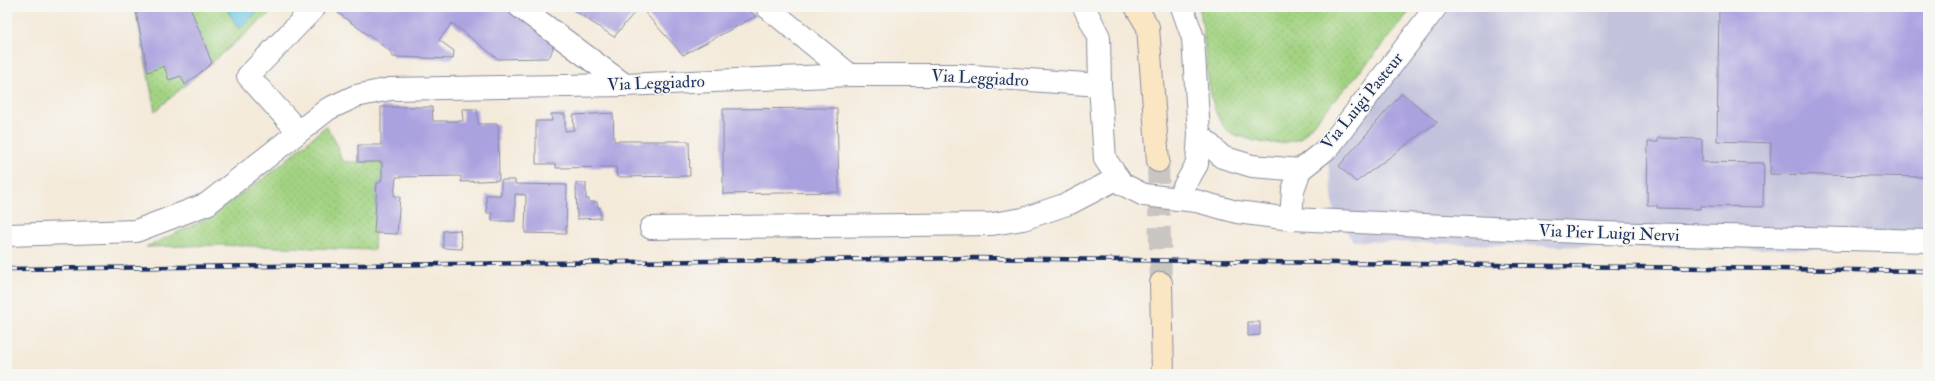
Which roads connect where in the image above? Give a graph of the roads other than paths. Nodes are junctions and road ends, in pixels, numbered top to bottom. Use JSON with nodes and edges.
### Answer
{"nodes":[{"id":1,"x":315,"y":7,"type":"edge"},
{"id":2,"x":520,"y":7,"type":"edge"},
{"id":3,"x":767,"y":7,"type":"edge"},
{"id":4,"x":1084,"y":7,"type":"edge"},
{"id":5,"x":1136,"y":7,"type":"edge"},
{"id":6,"x":1182,"y":7,"type":"edge"},
{"id":7,"x":1436,"y":7,"type":"edge"},
{"id":8,"x":850,"y":76,"type":"junction"},
{"id":9,"x":625,"y":85,"type":"junction"},
{"id":10,"x":1100,"y":85,"type":"junction"},
{"id":11,"x":298,"y":131,"type":"junction"},
{"id":12,"x":1199,"y":134,"type":"junction"},
{"id":13,"x":1158,"y":161,"type":"tunnel mouth"},
{"id":14,"x":1300,"y":170,"type":"junction"},
{"id":15,"x":1118,"y":178,"type":"junction"},
{"id":16,"x":1177,"y":199,"type":"junction"},
{"id":17,"x":1290,"y":219,"type":"junction"},
{"id":18,"x":651,"y":228,"type":"dead end"},
{"id":19,"x":7,"y":235,"type":"edge"},
{"id":20,"x":1928,"y":241,"type":"edge"},
{"id":21,"x":1161,"y":283,"type":"tunnel mouth"},
{"id":22,"x":1163,"y":374,"type":"edge"}],
"edges":[{"from":1,"to":11,"type":"street"},
{"from":2,"to":9,"type":"street"},
{"from":3,"to":8,"type":"street"},
{"from":4,"to":10,"type":"street","name":"Via Pier Luigi Nervi"},
{"from":5,"to":13,"type":"main road"},
{"from":6,"to":12,"type":"street"},
{"from":7,"to":14,"type":"street","name":"Via Luigi Pasteur"},
{"from":8,"to":9,"type":"street","name":"Via Leggiadro"},
{"from":8,"to":10,"type":"street","name":"Via Leggiadro"},
{"from":9,"to":11,"type":"street","name":"Via Leggiadro"},
{"from":10,"to":15,"type":"street","name":"Via Pier Luigi Nervi"},
{"from":11,"to":19,"type":"street","name":"Via Leggiadro"},
{"from":12,"to":14,"type":"street"},
{"from":12,"to":16,"type":"street"},
{"from":14,"to":17,"type":"street","name":"Via Luigi Pasteur"},
{"from":15,"to":16,"type":"street","name":"Via Pier Luigi Nervi"},
{"from":15,"to":18,"type":"street"},
{"from":16,"to":17,"type":"street","name":"Via Pier Luigi Nervi"},
{"from":17,"to":20,"type":"street","name":"Via Pier Luigi Nervi"},
{"from":21,"to":22,"type":"main road"}]}
